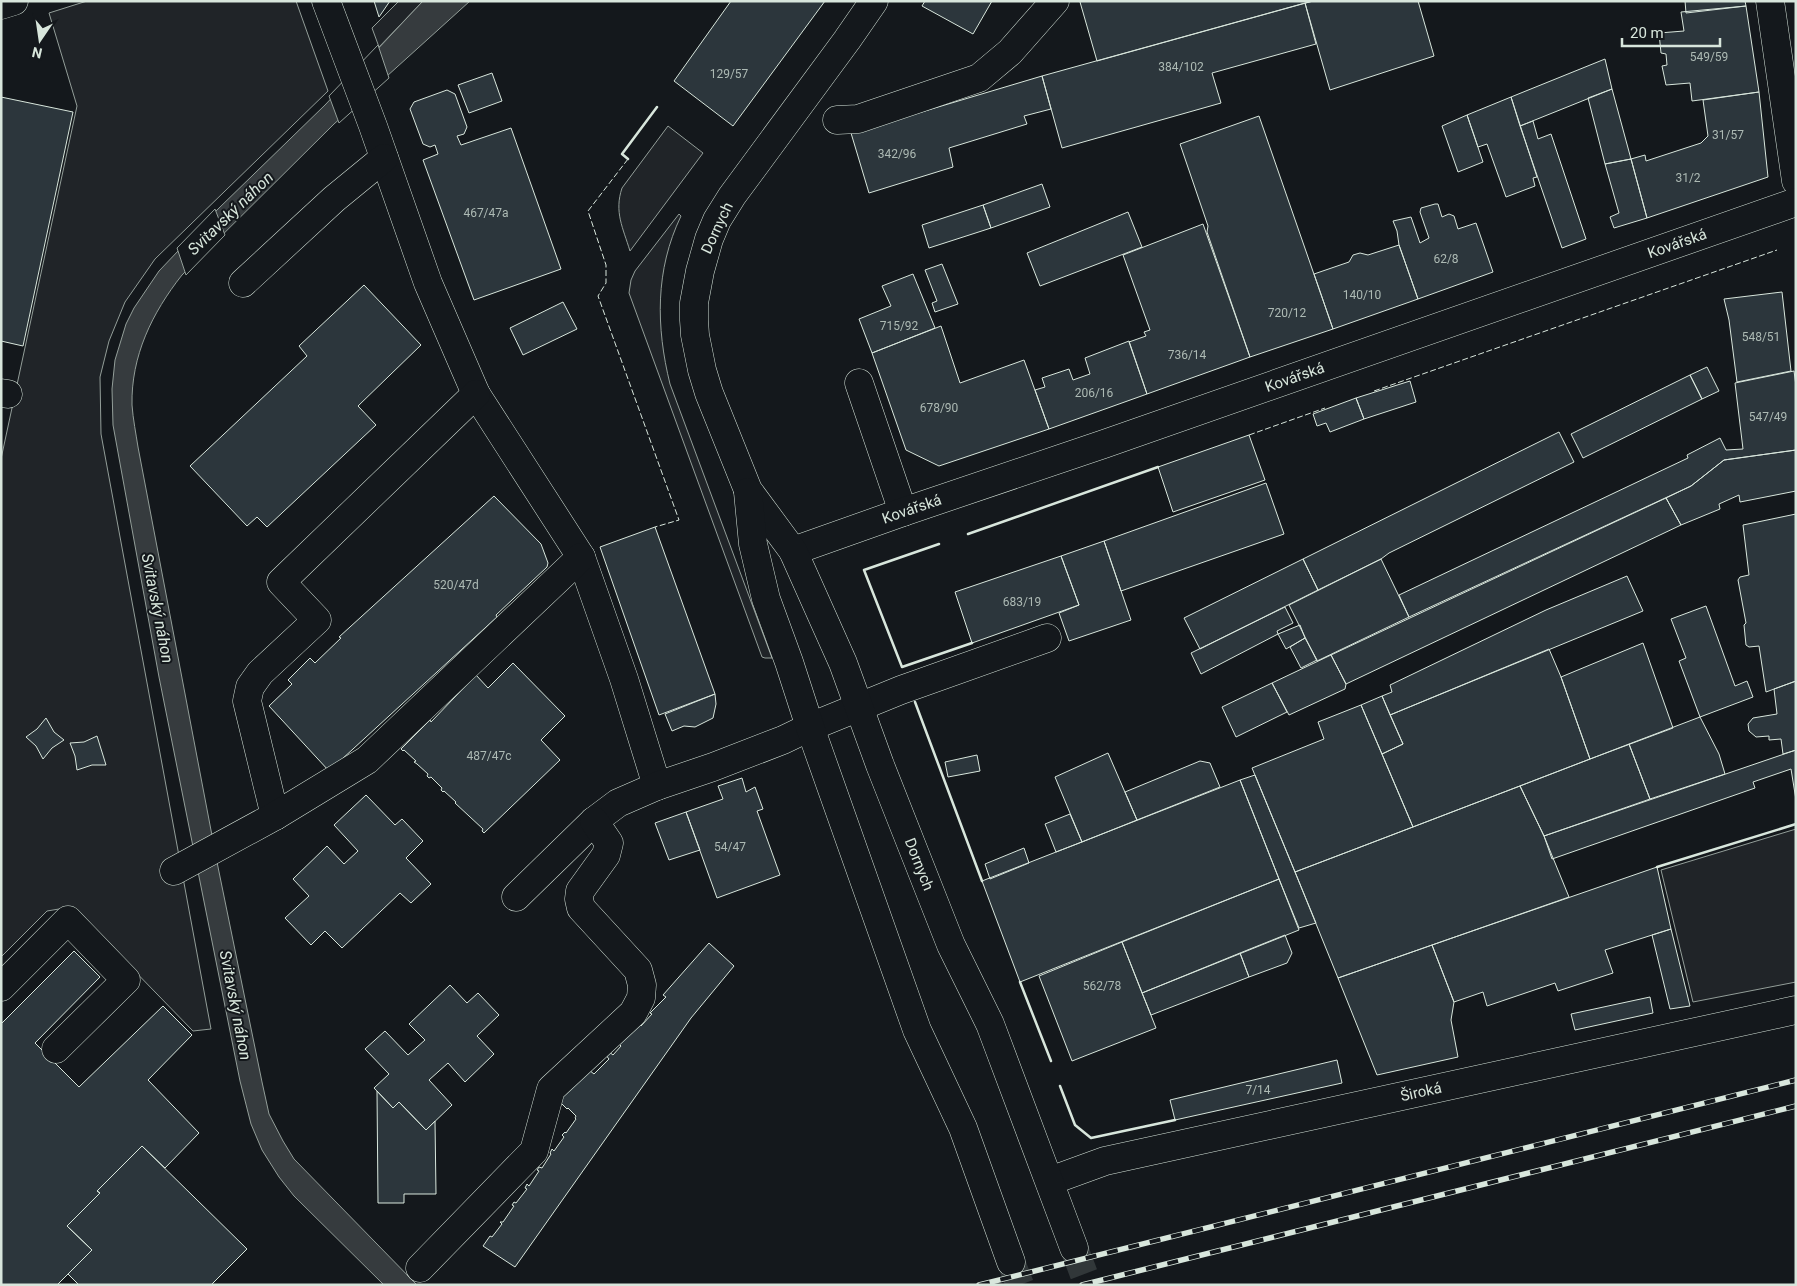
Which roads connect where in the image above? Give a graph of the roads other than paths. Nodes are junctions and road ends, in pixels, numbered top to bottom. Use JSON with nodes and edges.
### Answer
{"nodes":[{"id":1,"x":14,"y":1,"type":"edge"},
{"id":2,"x":326,"y":1,"type":"edge"},
{"id":3,"x":874,"y":1,"type":"edge"},
{"id":4,"x":1054,"y":1,"type":"edge"},
{"id":5,"x":1770,"y":1,"type":"edge"},
{"id":6,"x":1,"y":5,"type":"edge"},
{"id":7,"x":837,"y":120,"type":"dead end"},
{"id":8,"x":384,"y":158,"type":"junction"},
{"id":9,"x":1796,"y":181,"type":"edge"},
{"id":10,"x":1796,"y":202,"type":"edge"},
{"id":11,"x":243,"y":283,"type":"dead end"},
{"id":12,"x":859,"y":383,"type":"dead end"},
{"id":13,"x":476,"y":394,"type":"junction"},
{"id":14,"x":748,"y":490,"type":"junction"},
{"id":15,"x":903,"y":512,"type":"junction"},
{"id":16,"x":792,"y":551,"type":"junction"},
{"id":17,"x":581,"y":557,"type":"junction"},
{"id":18,"x":1047,"y":638,"type":"dead end"},
{"id":19,"x":859,"y":708,"type":"junction"},
{"id":20,"x":810,"y":727,"type":"junction"},
{"id":21,"x":657,"y":786,"type":"junction"},
{"id":22,"x":275,"y":816,"type":"junction"},
{"id":23,"x":594,"y":821,"type":"junction"},
{"id":24,"x":174,"y":871,"type":"dead end"},
{"id":25,"x":516,"y":897,"type":"dead end"},
{"id":26,"x":1,"y":987,"type":"edge"},
{"id":27,"x":1796,"y":1010,"type":"edge"},
{"id":28,"x":56,"y":1049,"type":"dead end"},
{"id":29,"x":1050,"y":1181,"type":"junction"},
{"id":30,"x":1074,"y":1248,"type":"tunnel mouth"},
{"id":31,"x":1011,"y":1262,"type":"tunnel mouth"},
{"id":32,"x":420,"y":1268,"type":"dead end"}],
"edges":[{"from":1,"to":6,"type":"main road"},
{"from":2,"to":8,"type":"main road"},
{"from":3,"to":14,"type":"main road","name":"Dornych"},
{"from":4,"to":7,"type":"main road"},
{"from":5,"to":9,"type":"main road"},
{"from":8,"to":11,"type":"main road"},
{"from":8,"to":13,"type":"main road"},
{"from":10,"to":15,"type":"main road","name":"Kovářská"},
{"from":12,"to":15,"type":"main road"},
{"from":13,"to":17,"type":"main road"},
{"from":13,"to":22,"type":"main road"},
{"from":14,"to":16,"type":"main road","name":"Dornych"},
{"from":14,"to":20,"type":"main road","name":"Dornych"},
{"from":15,"to":16,"type":"main road","name":"Kovářská"},
{"from":16,"to":19,"type":"main road","name":"Dornych"},
{"from":17,"to":21,"type":"main road"},
{"from":17,"to":22,"type":"main road"},
{"from":18,"to":19,"type":"main road"},
{"from":19,"to":20,"type":"main road"},
{"from":19,"to":29,"type":"main road","name":"Dornych"},
{"from":20,"to":21,"type":"main road"},
{"from":20,"to":31,"type":"main road","name":"Dornych"},
{"from":21,"to":23,"type":"main road"},
{"from":22,"to":24,"type":"main road"},
{"from":23,"to":25,"type":"main road"},
{"from":23,"to":32,"type":"main road"},
{"from":26,"to":28,"type":"main road"},
{"from":27,"to":29,"type":"main road","name":"Široká"},
{"from":29,"to":30,"type":"main road","name":"Dornych"}]}
